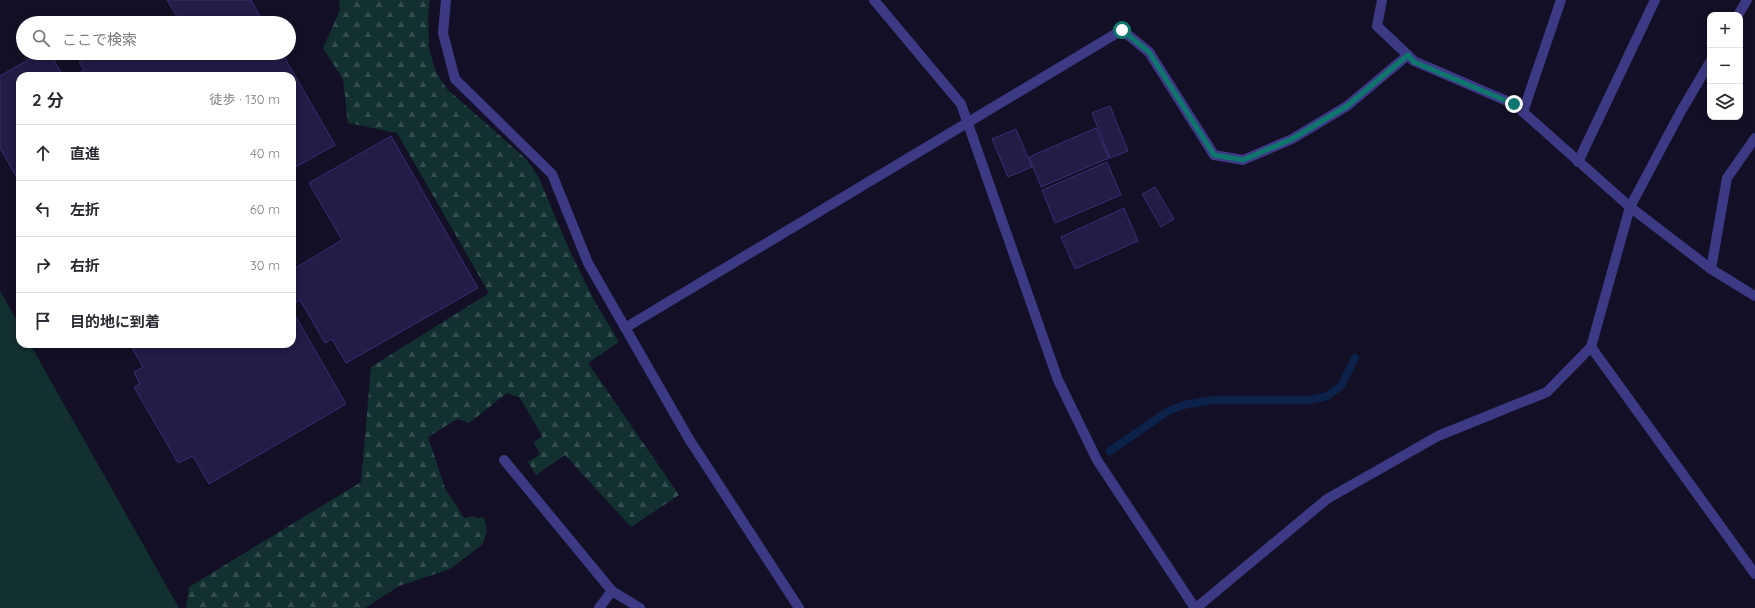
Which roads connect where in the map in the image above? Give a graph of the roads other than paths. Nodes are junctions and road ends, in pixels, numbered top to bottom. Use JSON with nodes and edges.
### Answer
{"nodes":[{"id":1,"x":446,"y":0,"type":"edge"},
{"id":2,"x":874,"y":0,"type":"edge"},
{"id":3,"x":1382,"y":0,"type":"edge"},
{"id":4,"x":1561,"y":0,"type":"edge"},
{"id":5,"x":1655,"y":0,"type":"edge"},
{"id":6,"x":1746,"y":0,"type":"edge"},
{"id":7,"x":1740,"y":12,"type":"edge"},
{"id":8,"x":1408,"y":55,"type":"junction"},
{"id":9,"x":1707,"y":67,"type":"edge"},
{"id":10,"x":1523,"y":112,"type":"junction"},
{"id":11,"x":968,"y":123,"type":"junction"},
{"id":12,"x":1755,"y":138,"type":"edge"},
{"id":13,"x":1578,"y":162,"type":"junction"},
{"id":14,"x":1630,"y":207,"type":"junction"},
{"id":15,"x":1711,"y":269,"type":"junction"},
{"id":16,"x":1755,"y":296,"type":"edge"},
{"id":17,"x":625,"y":328,"type":"junction"},
{"id":18,"x":1591,"y":347,"type":"junction"},
{"id":19,"x":504,"y":460,"type":"dead end"},
{"id":20,"x":1755,"y":574,"type":"edge"},
{"id":21,"x":612,"y":591,"type":"junction"},
{"id":22,"x":598,"y":608,"type":"edge"},
{"id":23,"x":640,"y":608,"type":"edge"},
{"id":24,"x":799,"y":608,"type":"edge"},
{"id":25,"x":1195,"y":608,"type":"edge"}],
"edges":[{"from":1,"to":17,"type":"street"},
{"from":2,"to":11,"type":"street"},
{"from":3,"to":8,"type":"street"},
{"from":4,"to":10,"type":"street"},
{"from":5,"to":13,"type":"street"},
{"from":6,"to":7,"type":"street"},
{"from":8,"to":10,"type":"street"},
{"from":8,"to":11,"type":"street"},
{"from":9,"to":14,"type":"street"},
{"from":10,"to":13,"type":"street"},
{"from":11,"to":17,"type":"street"},
{"from":11,"to":25,"type":"street"},
{"from":12,"to":15,"type":"street"},
{"from":13,"to":14,"type":"street"},
{"from":14,"to":15,"type":"street"},
{"from":14,"to":18,"type":"street"},
{"from":15,"to":16,"type":"street"},
{"from":17,"to":24,"type":"street"},
{"from":18,"to":20,"type":"street"},
{"from":18,"to":25,"type":"street"},
{"from":19,"to":21,"type":"street"},
{"from":21,"to":22,"type":"street"},
{"from":21,"to":23,"type":"street"}]}
